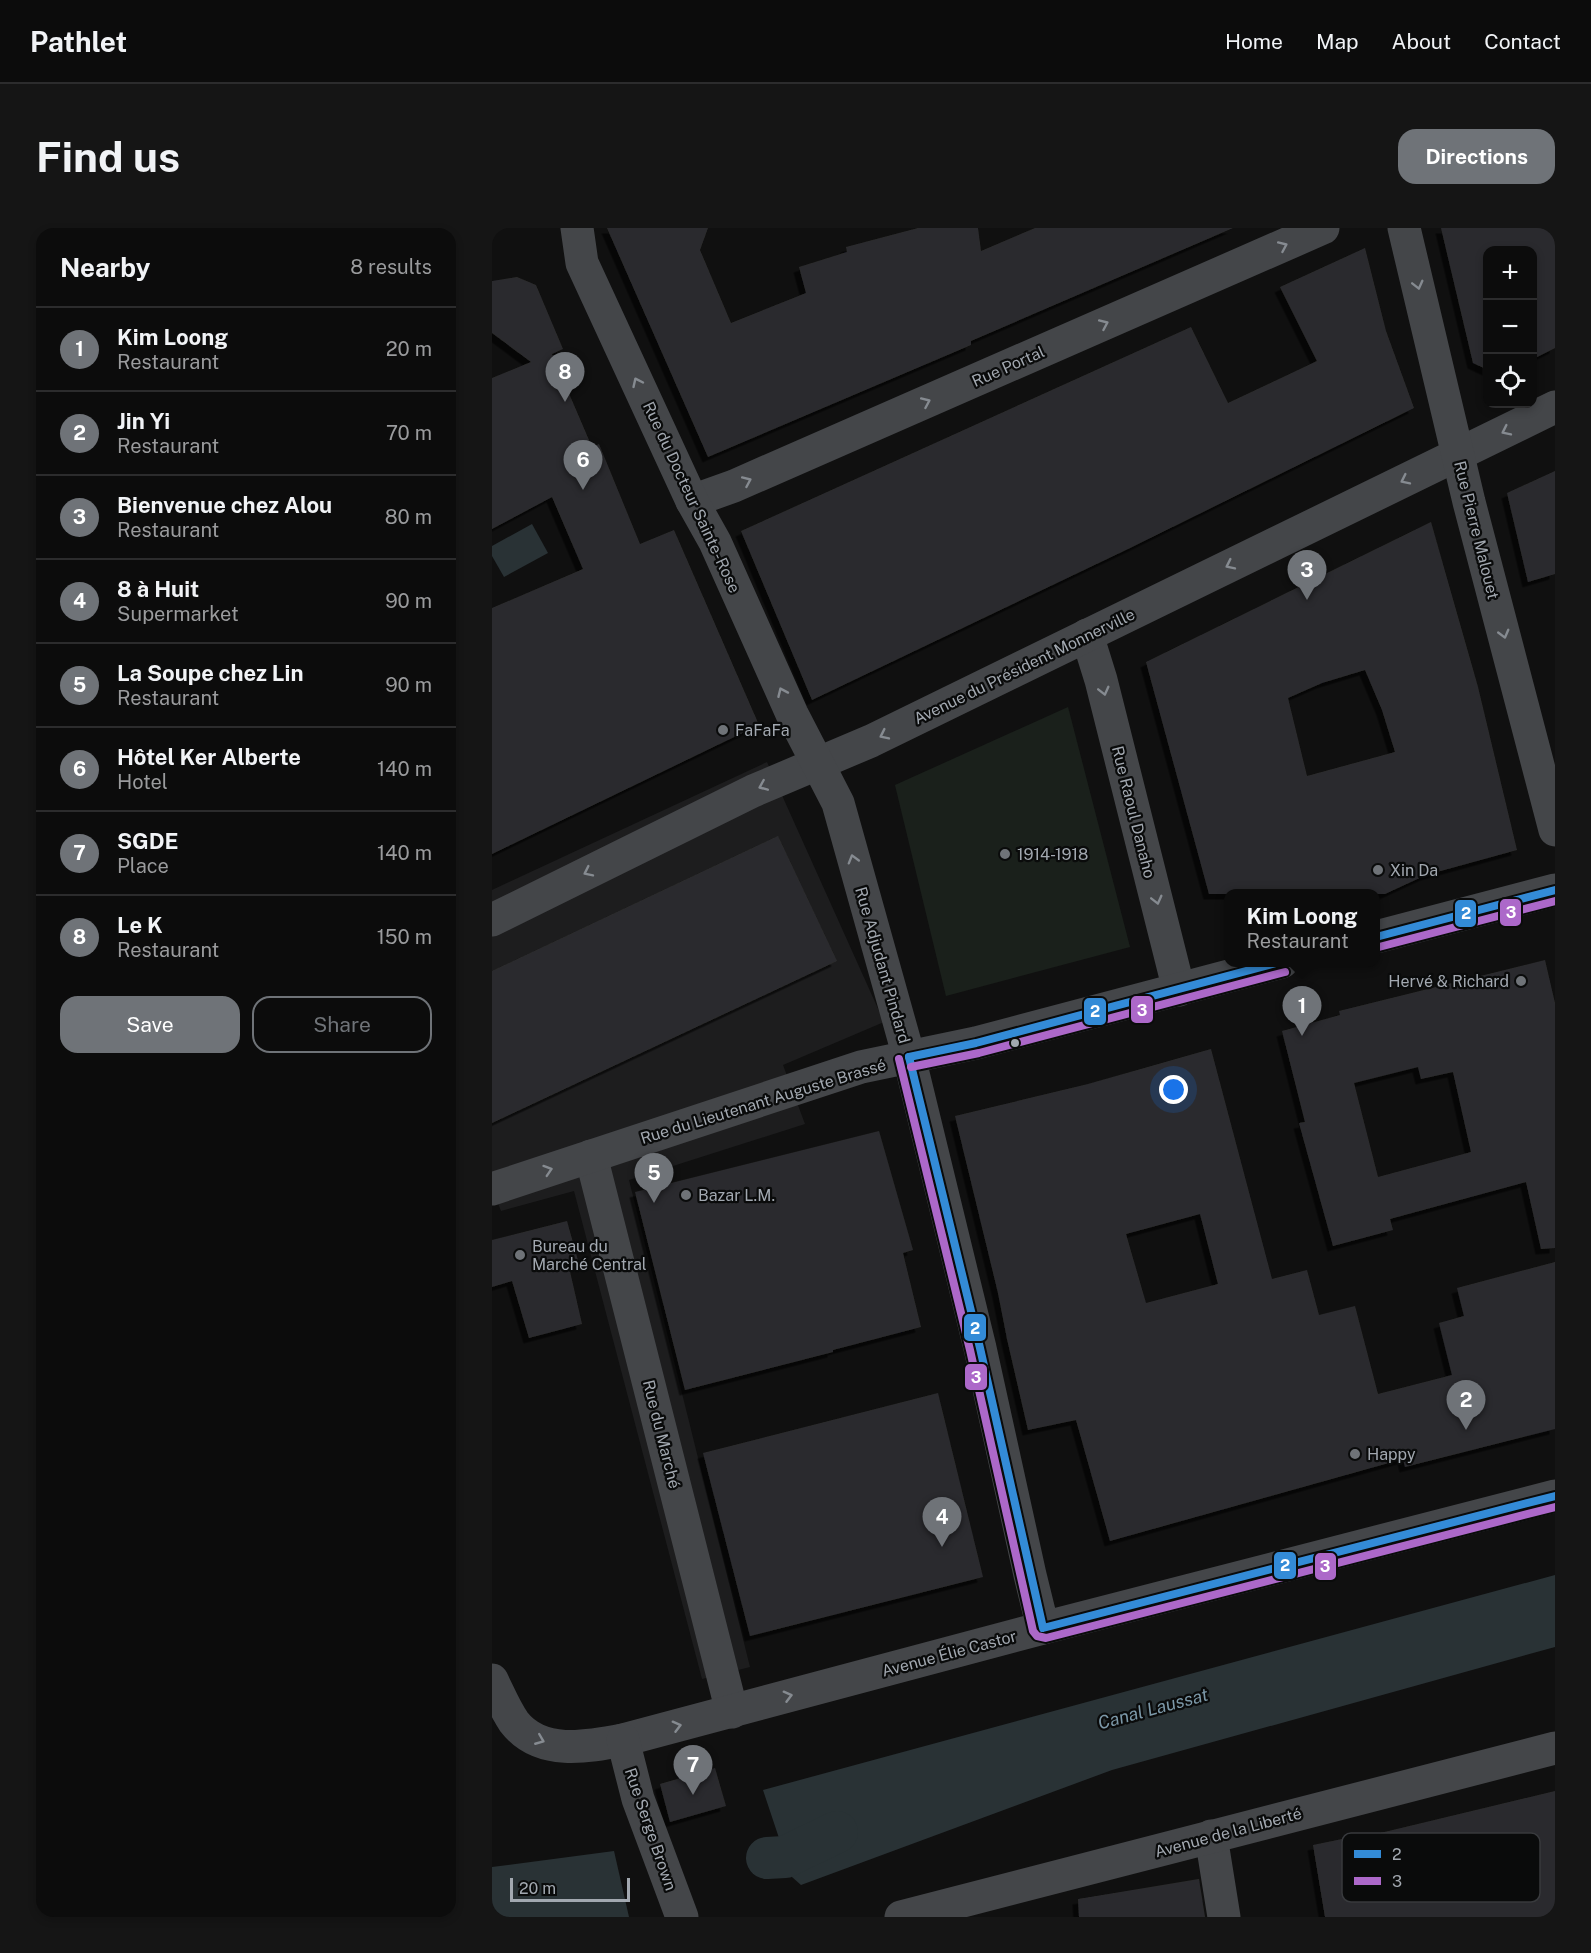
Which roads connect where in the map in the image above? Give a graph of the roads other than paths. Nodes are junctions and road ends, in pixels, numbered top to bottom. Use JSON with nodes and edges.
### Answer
{"nodes":[{"id":1,"x":577,"y":228,"type":"edge"},
{"id":2,"x":1323,"y":228,"type":"edge"},
{"id":3,"x":1404,"y":228,"type":"edge"},
{"id":4,"x":1555,"y":407,"type":"edge"},
{"id":5,"x":1458,"y":455,"type":"junction"},
{"id":6,"x":692,"y":501,"type":"junction"},
{"id":7,"x":1087,"y":635,"type":"junction"},
{"id":8,"x":817,"y":763,"type":"junction"},
{"id":9,"x":1555,"y":830,"type":"edge"},
{"id":10,"x":1555,"y":890,"type":"edge"},
{"id":11,"x":492,"y":920,"type":"edge"},
{"id":12,"x":1380,"y":936,"type":"edge"},
{"id":13,"x":1267,"y":967,"type":"edge"},
{"id":14,"x":1179,"y":990,"type":"junction"},
{"id":15,"x":909,"y":1057,"type":"junction"},
{"id":16,"x":591,"y":1156,"type":"junction"},
{"id":17,"x":492,"y":1188,"type":"edge"},
{"id":18,"x":1555,"y":1497,"type":"edge"},
{"id":19,"x":1043,"y":1628,"type":"junction"},
{"id":20,"x":492,"y":1680,"type":"edge"},
{"id":21,"x":732,"y":1712,"type":"junction"},
{"id":22,"x":500,"y":1717,"type":"edge"},
{"id":23,"x":623,"y":1740,"type":"junction"},
{"id":24,"x":1555,"y":1748,"type":"edge"},
{"id":25,"x":1211,"y":1836,"type":"junction"},
{"id":26,"x":682,"y":1917,"type":"edge"},
{"id":27,"x":901,"y":1917,"type":"edge"},
{"id":28,"x":1224,"y":1917,"type":"edge"}],
"edges":[{"from":6,"to":1,"type":"street","name":"Rue du Docteur Sainte-Rose","one_way":true},
{"from":6,"to":2,"type":"street","name":"Rue Portal","one_way":true},
{"from":3,"to":5,"type":"street","name":"Rue Pierre Malouet","one_way":true},
{"from":4,"to":5,"type":"street","name":"Avenue du Président Monnerville","one_way":true},
{"from":5,"to":7,"type":"street","name":"Avenue du Président Monnerville","one_way":true},
{"from":5,"to":9,"type":"street","name":"Rue Pierre Malouet","one_way":true},
{"from":8,"to":6,"type":"street","name":"Rue du Docteur Sainte-Rose","one_way":true},
{"from":7,"to":8,"type":"street","name":"Avenue du Président Monnerville","one_way":true},
{"from":7,"to":14,"type":"street","name":"Rue Raoul Danaho","one_way":true},
{"from":8,"to":11,"type":"street","name":"Avenue du Président Monnerville","one_way":true},
{"from":15,"to":8,"type":"street","name":"Rue Adjudant Pindard","one_way":true},
{"from":10,"to":12,"type":"street"},
{"from":13,"to":14,"type":"street","name":"Rue du Lieutenant Auguste Brassé"},
{"from":14,"to":15,"type":"street","name":"Rue du Lieutenant Auguste Brassé"},
{"from":15,"to":16,"type":"street","name":"Rue du Lieutenant Auguste Brassé"},
{"from":15,"to":19,"type":"street","name":"Rue Adjudant Pindard"},
{"from":17,"to":16,"type":"street","name":"Rue du Lieutenant Auguste Brassé","one_way":true},
{"from":16,"to":21,"type":"street","name":"Rue du Marché"},
{"from":18,"to":19,"type":"street","name":"Avenue Élie Castor"},
{"from":21,"to":19,"type":"street","name":"Avenue Élie Castor","one_way":true},
{"from":20,"to":22,"type":"street","name":"Avenue Élie Castor"},
{"from":23,"to":21,"type":"street","name":"Avenue Élie Castor","one_way":true},
{"from":22,"to":23,"type":"street","name":"Avenue Élie Castor","one_way":true},
{"from":23,"to":26,"type":"street","name":"Rue Serge Brown"},
{"from":24,"to":25,"type":"street","name":"Avenue de la Liberté"},
{"from":25,"to":27,"type":"street","name":"Avenue de la Liberté"},
{"from":25,"to":28,"type":"street"}]}
